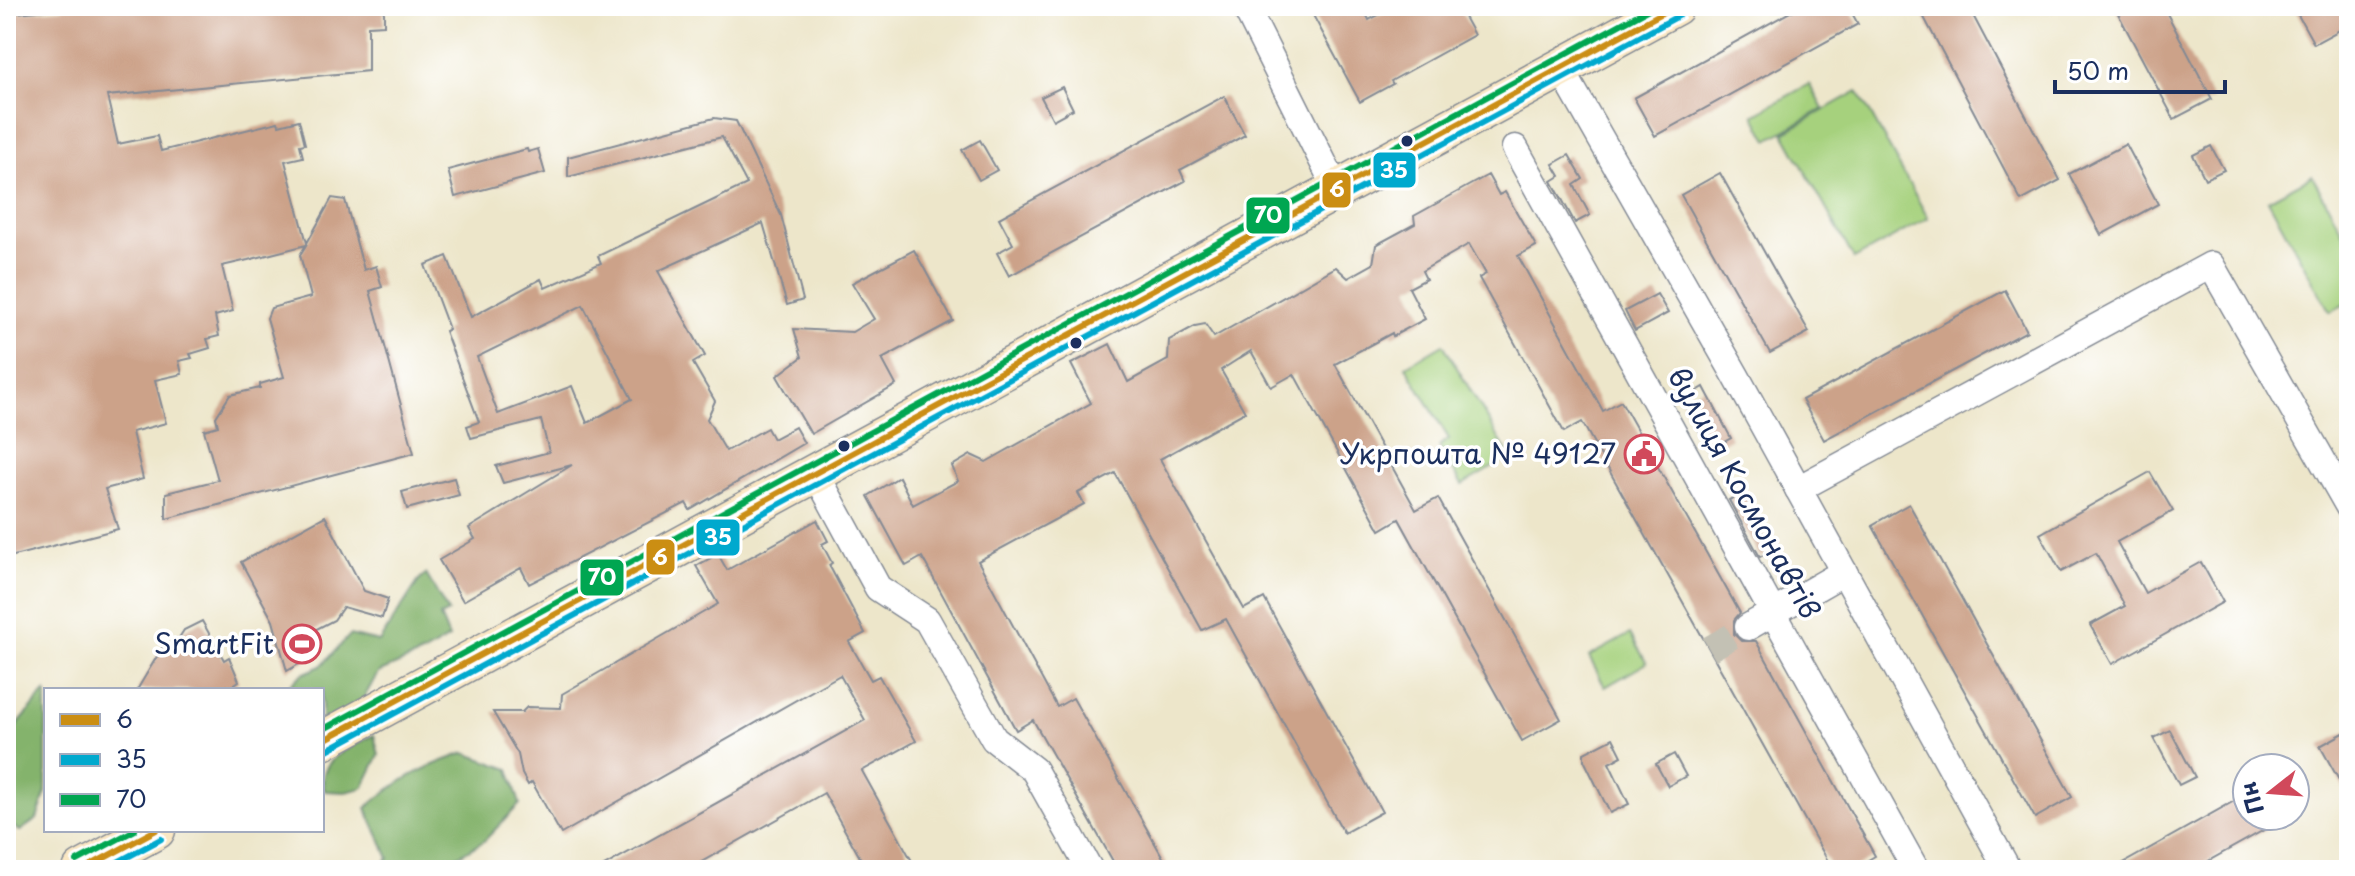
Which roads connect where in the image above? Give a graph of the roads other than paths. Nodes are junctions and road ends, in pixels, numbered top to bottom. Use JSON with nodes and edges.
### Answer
{"nodes":[{"id":1,"x":1245,"y":6,"type":"edge"},
{"id":2,"x":1675,"y":6,"type":"edge"},
{"id":3,"x":1561,"y":69,"type":"junction"},
{"id":4,"x":1515,"y":148,"type":"dead end"},
{"id":5,"x":1337,"y":190,"type":"junction"},
{"id":6,"x":815,"y":472,"type":"junction"},
{"id":7,"x":1798,"y":489,"type":"junction"},
{"id":8,"x":2349,"y":507,"type":"edge"},
{"id":9,"x":1844,"y":572,"type":"junction"},
{"id":10,"x":1774,"y":613,"type":"junction"},
{"id":11,"x":1748,"y":627,"type":"tunnel mouth"},
{"id":12,"x":324,"y":740,"type":"edge"},
{"id":13,"x":152,"y":832,"type":"edge"},
{"id":14,"x":82,"y":870,"type":"edge"},
{"id":15,"x":1090,"y":870,"type":"edge"},
{"id":16,"x":1916,"y":870,"type":"edge"},
{"id":17,"x":2008,"y":870,"type":"edge"}],
"edges":[{"from":1,"to":5,"type":"street"},
{"from":2,"to":3,"type":"street"},
{"from":3,"to":5,"type":"street"},
{"from":3,"to":7,"type":"street","name":"вулиця Космонавтів"},
{"from":4,"to":10,"type":"street","name":"вулиця Космонавтів"},
{"from":5,"to":6,"type":"street"},
{"from":6,"to":12,"type":"street"},
{"from":6,"to":15,"type":"street"},
{"from":7,"to":8,"type":"street","name":"вулиця Космонавтів"},
{"from":7,"to":9,"type":"street","name":"вулиця Космонавтів"},
{"from":9,"to":10,"type":"street"},
{"from":9,"to":17,"type":"street","name":"вулиця Космонавтів"},
{"from":10,"to":11,"type":"street"},
{"from":10,"to":16,"type":"street","name":"вулиця Космонавтів"},
{"from":13,"to":14,"type":"street"}]}
